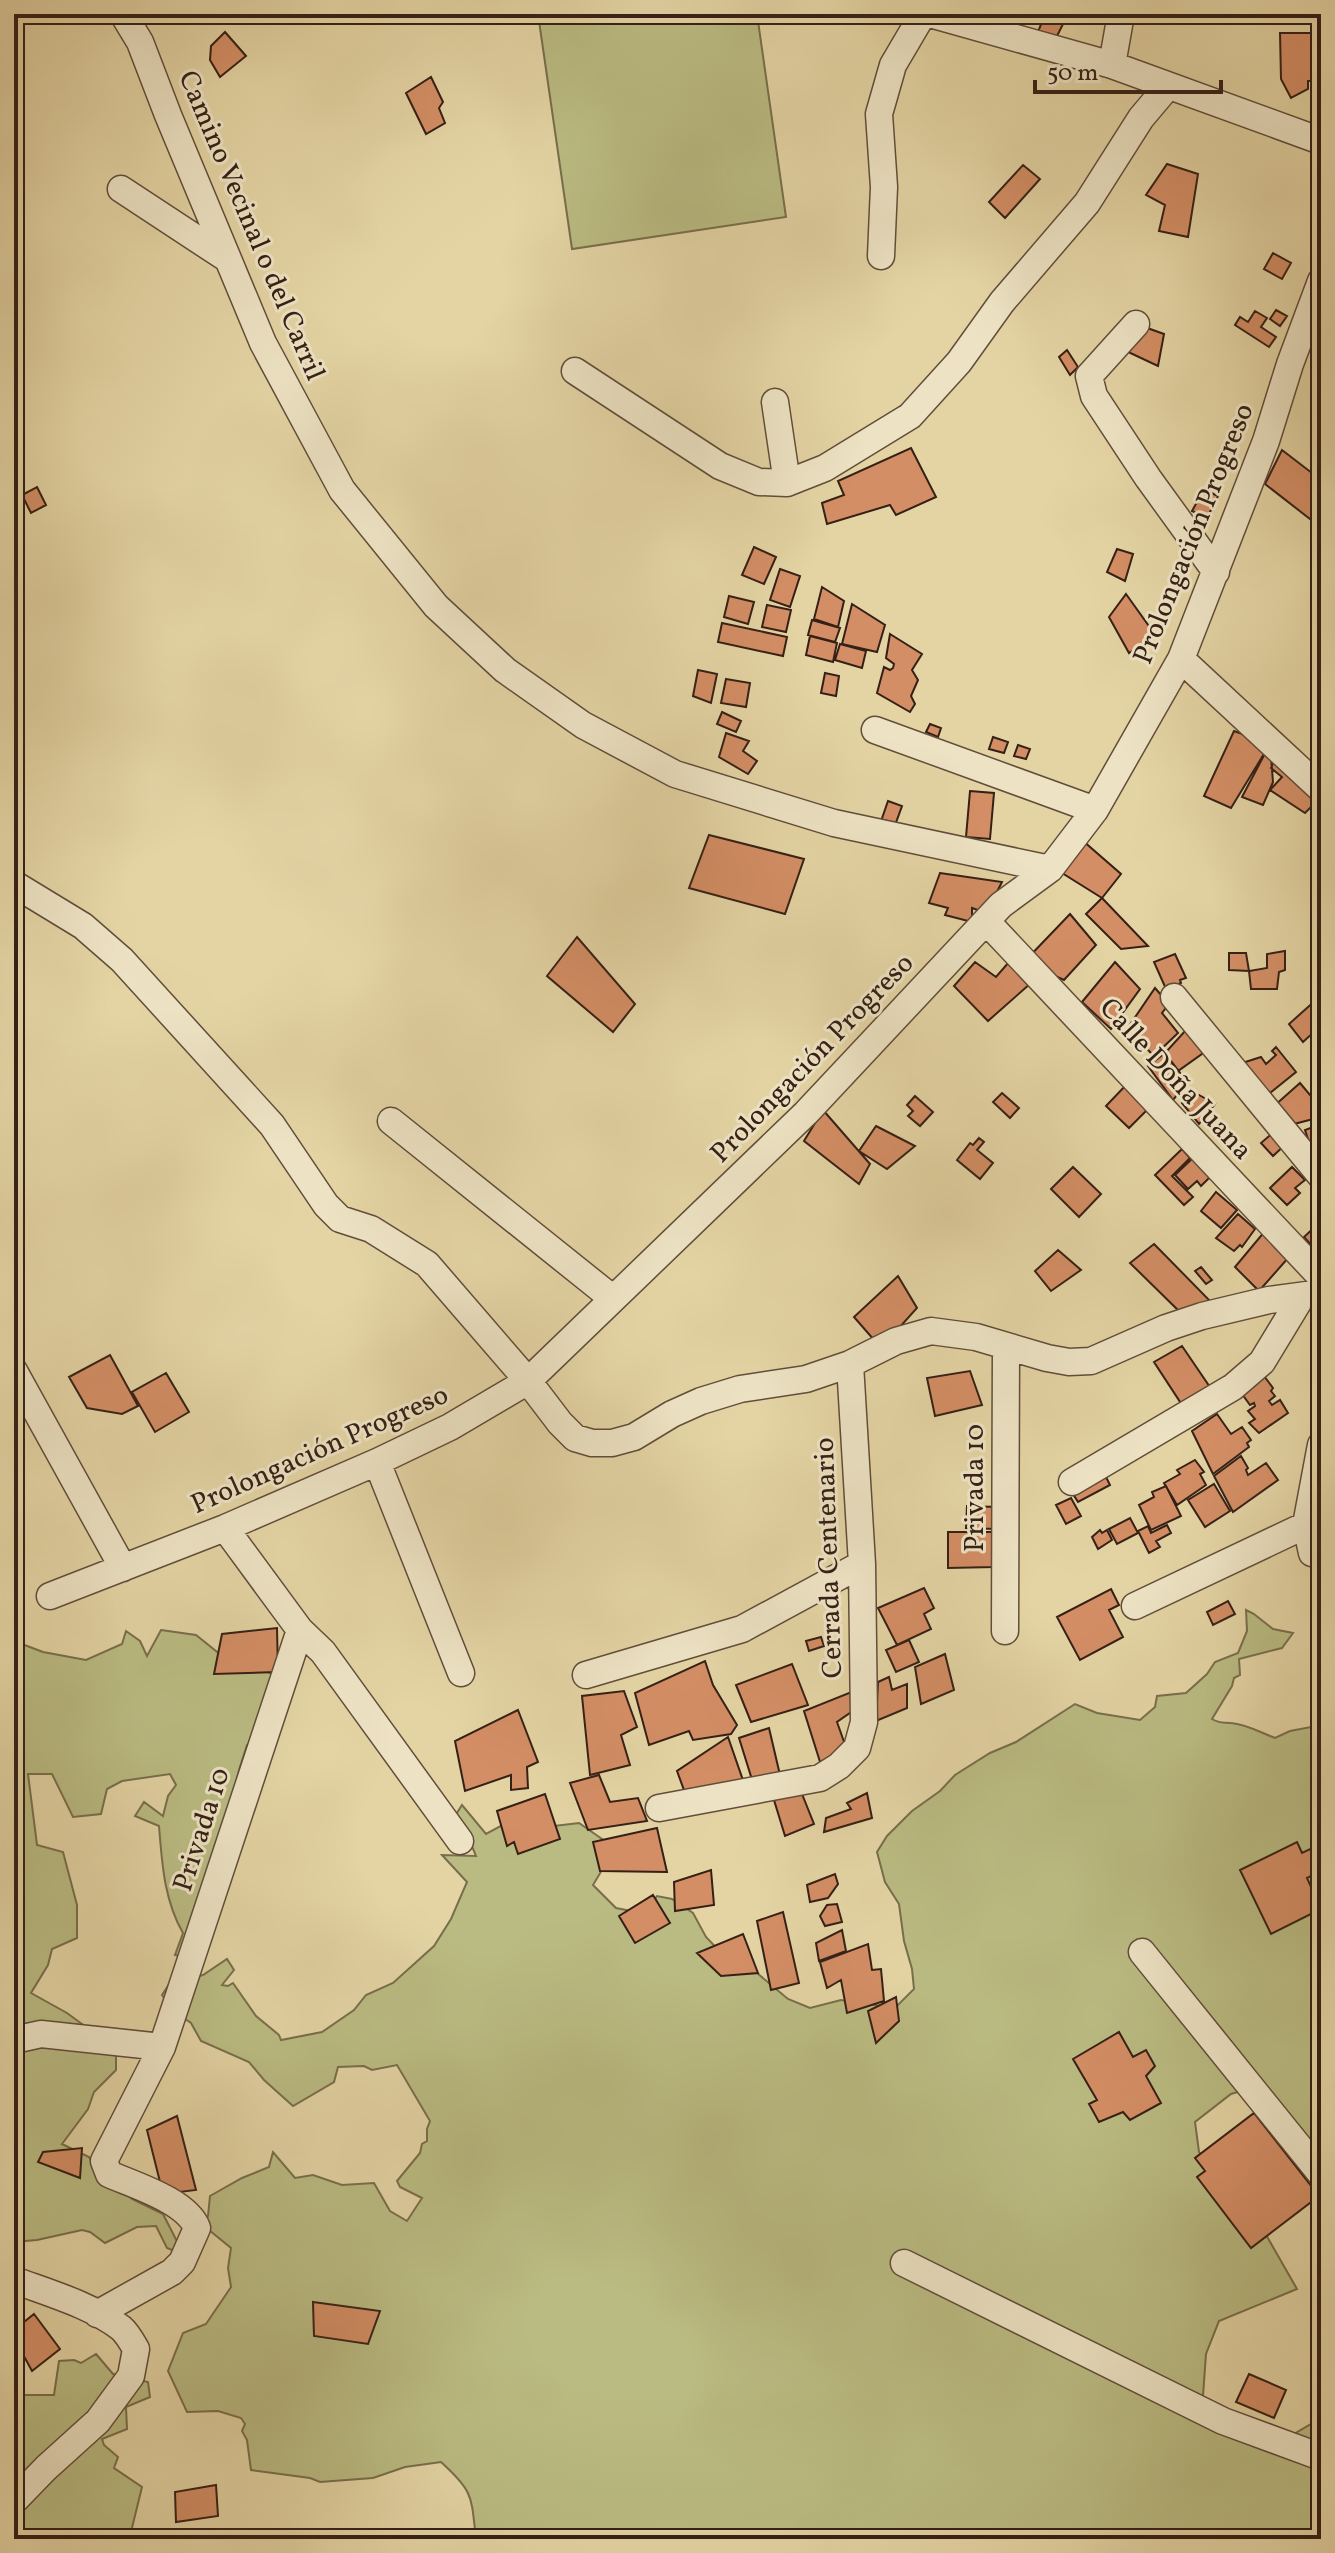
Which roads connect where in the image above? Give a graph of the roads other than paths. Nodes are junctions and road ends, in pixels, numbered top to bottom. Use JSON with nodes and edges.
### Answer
{"nodes":[{"id":1,"x":123,"y":14,"type":"edge"},
{"id":2,"x":923,"y":14,"type":"edge"},
{"id":3,"x":930,"y":14,"type":"edge"},
{"id":4,"x":1121,"y":14,"type":"edge"},
{"id":5,"x":1112,"y":65,"type":"junction"},
{"id":6,"x":1168,"y":86,"type":"junction"},
{"id":7,"x":1321,"y":141,"type":"edge"},
{"id":8,"x":121,"y":189,"type":"dead end"},
{"id":9,"x":881,"y":256,"type":"dead end"},
{"id":10,"x":226,"y":258,"type":"junction"},
{"id":11,"x":1321,"y":281,"type":"edge"},
{"id":12,"x":1136,"y":324,"type":"dead end"},
{"id":13,"x":575,"y":371,"type":"dead end"},
{"id":14,"x":775,"y":402,"type":"dead end"},
{"id":15,"x":787,"y":483,"type":"junction"},
{"id":16,"x":1216,"y":572,"type":"junction"},
{"id":17,"x":1181,"y":659,"type":"junction"},
{"id":18,"x":875,"y":730,"type":"dead end"},
{"id":19,"x":1321,"y":789,"type":"edge"},
{"id":20,"x":1095,"y":810,"type":"junction"},
{"id":21,"x":1050,"y":869,"type":"junction"},
{"id":22,"x":14,"y":884,"type":"edge"},
{"id":23,"x":987,"y":922,"type":"junction"},
{"id":24,"x":1174,"y":997,"type":"dead end"},
{"id":25,"x":391,"y":1121,"type":"dead end"},
{"id":26,"x":1321,"y":1176,"type":"edge"},
{"id":27,"x":1321,"y":1277,"type":"edge"},
{"id":28,"x":1311,"y":1295,"type":"edge"},
{"id":29,"x":612,"y":1298,"type":"junction"},
{"id":30,"x":1006,"y":1346,"type":"junction"},
{"id":31,"x":850,"y":1364,"type":"junction"},
{"id":32,"x":14,"y":1371,"type":"edge"},
{"id":33,"x":528,"y":1381,"type":"junction"},
{"id":34,"x":1321,"y":1445,"type":"edge"},
{"id":35,"x":377,"y":1462,"type":"junction"},
{"id":36,"x":1072,"y":1482,"type":"dead end"},
{"id":37,"x":1306,"y":1525,"type":"junction"},
{"id":38,"x":225,"y":1528,"type":"junction"},
{"id":39,"x":1321,"y":1555,"type":"edge"},
{"id":40,"x":862,"y":1564,"type":"junction"},
{"id":41,"x":123,"y":1568,"type":"junction"},
{"id":42,"x":50,"y":1596,"type":"dead end"},
{"id":43,"x":1135,"y":1606,"type":"dead end"},
{"id":44,"x":300,"y":1630,"type":"junction"},
{"id":45,"x":1005,"y":1631,"type":"dead end"},
{"id":46,"x":461,"y":1673,"type":"dead end"},
{"id":47,"x":586,"y":1675,"type":"dead end"},
{"id":48,"x":659,"y":1808,"type":"dead end"},
{"id":49,"x":460,"y":1841,"type":"dead end"},
{"id":50,"x":1142,"y":1952,"type":"dead end"},
{"id":51,"x":14,"y":2040,"type":"edge"},
{"id":52,"x":162,"y":2047,"type":"junction"},
{"id":53,"x":1321,"y":2174,"type":"edge"},
{"id":54,"x":904,"y":2263,"type":"dead end"},
{"id":55,"x":14,"y":2280,"type":"edge"},
{"id":56,"x":97,"y":2314,"type":"junction"},
{"id":57,"x":1321,"y":2457,"type":"edge"},
{"id":58,"x":14,"y":2501,"type":"edge"}],
"edges":[{"from":1,"to":10,"type":"street","name":"Camino Vecinal o del Carril"},
{"from":2,"to":9,"type":"street"},
{"from":3,"to":5,"type":"street"},
{"from":4,"to":5,"type":"street"},
{"from":5,"to":6,"type":"street"},
{"from":6,"to":7,"type":"street"},
{"from":6,"to":15,"type":"street"},
{"from":8,"to":10,"type":"street"},
{"from":10,"to":21,"type":"street","name":"Camino Vecinal o del Carril"},
{"from":11,"to":16,"type":"street","name":"Prolongación Progreso"},
{"from":12,"to":16,"type":"street"},
{"from":13,"to":15,"type":"street"},
{"from":14,"to":15,"type":"street"},
{"from":16,"to":17,"type":"street","name":"Prolongación Progreso"},
{"from":17,"to":19,"type":"street"},
{"from":17,"to":20,"type":"street","name":"Prolongación Progreso"},
{"from":18,"to":20,"type":"street"},
{"from":20,"to":21,"type":"street","name":"Prolongación Progreso"},
{"from":21,"to":23,"type":"street","name":"Prolongación Progreso"},
{"from":22,"to":33,"type":"street"},
{"from":23,"to":27,"type":"street","name":"Calle Doña Juana"},
{"from":23,"to":29,"type":"street","name":"Prolongación Progreso"},
{"from":24,"to":26,"type":"street"},
{"from":25,"to":29,"type":"street"},
{"from":28,"to":30,"type":"street"},
{"from":28,"to":36,"type":"street"},
{"from":29,"to":33,"type":"street","name":"Prolongación Progreso"},
{"from":30,"to":31,"type":"street"},
{"from":30,"to":45,"type":"street","name":"Privada 10"},
{"from":31,"to":33,"type":"street"},
{"from":31,"to":40,"type":"street","name":"Cerrada Centenario"},
{"from":32,"to":41,"type":"street"},
{"from":33,"to":35,"type":"street","name":"Prolongación Progreso"},
{"from":34,"to":37,"type":"street"},
{"from":35,"to":38,"type":"street","name":"Prolongación Progreso"},
{"from":35,"to":46,"type":"street"},
{"from":37,"to":39,"type":"street"},
{"from":37,"to":43,"type":"street"},
{"from":38,"to":41,"type":"street","name":"Prolongación Progreso"},
{"from":38,"to":44,"type":"street"},
{"from":40,"to":47,"type":"street"},
{"from":40,"to":48,"type":"street","name":"Cerrada Centenario"},
{"from":41,"to":42,"type":"street","name":"Prolongación Progreso"},
{"from":44,"to":49,"type":"street"},
{"from":44,"to":52,"type":"street","name":"Privada 10"},
{"from":50,"to":53,"type":"street"},
{"from":51,"to":52,"type":"street"},
{"from":52,"to":56,"type":"street","name":"Privada 10"},
{"from":54,"to":57,"type":"street"},
{"from":55,"to":56,"type":"street"},
{"from":56,"to":58,"type":"street"}]}
